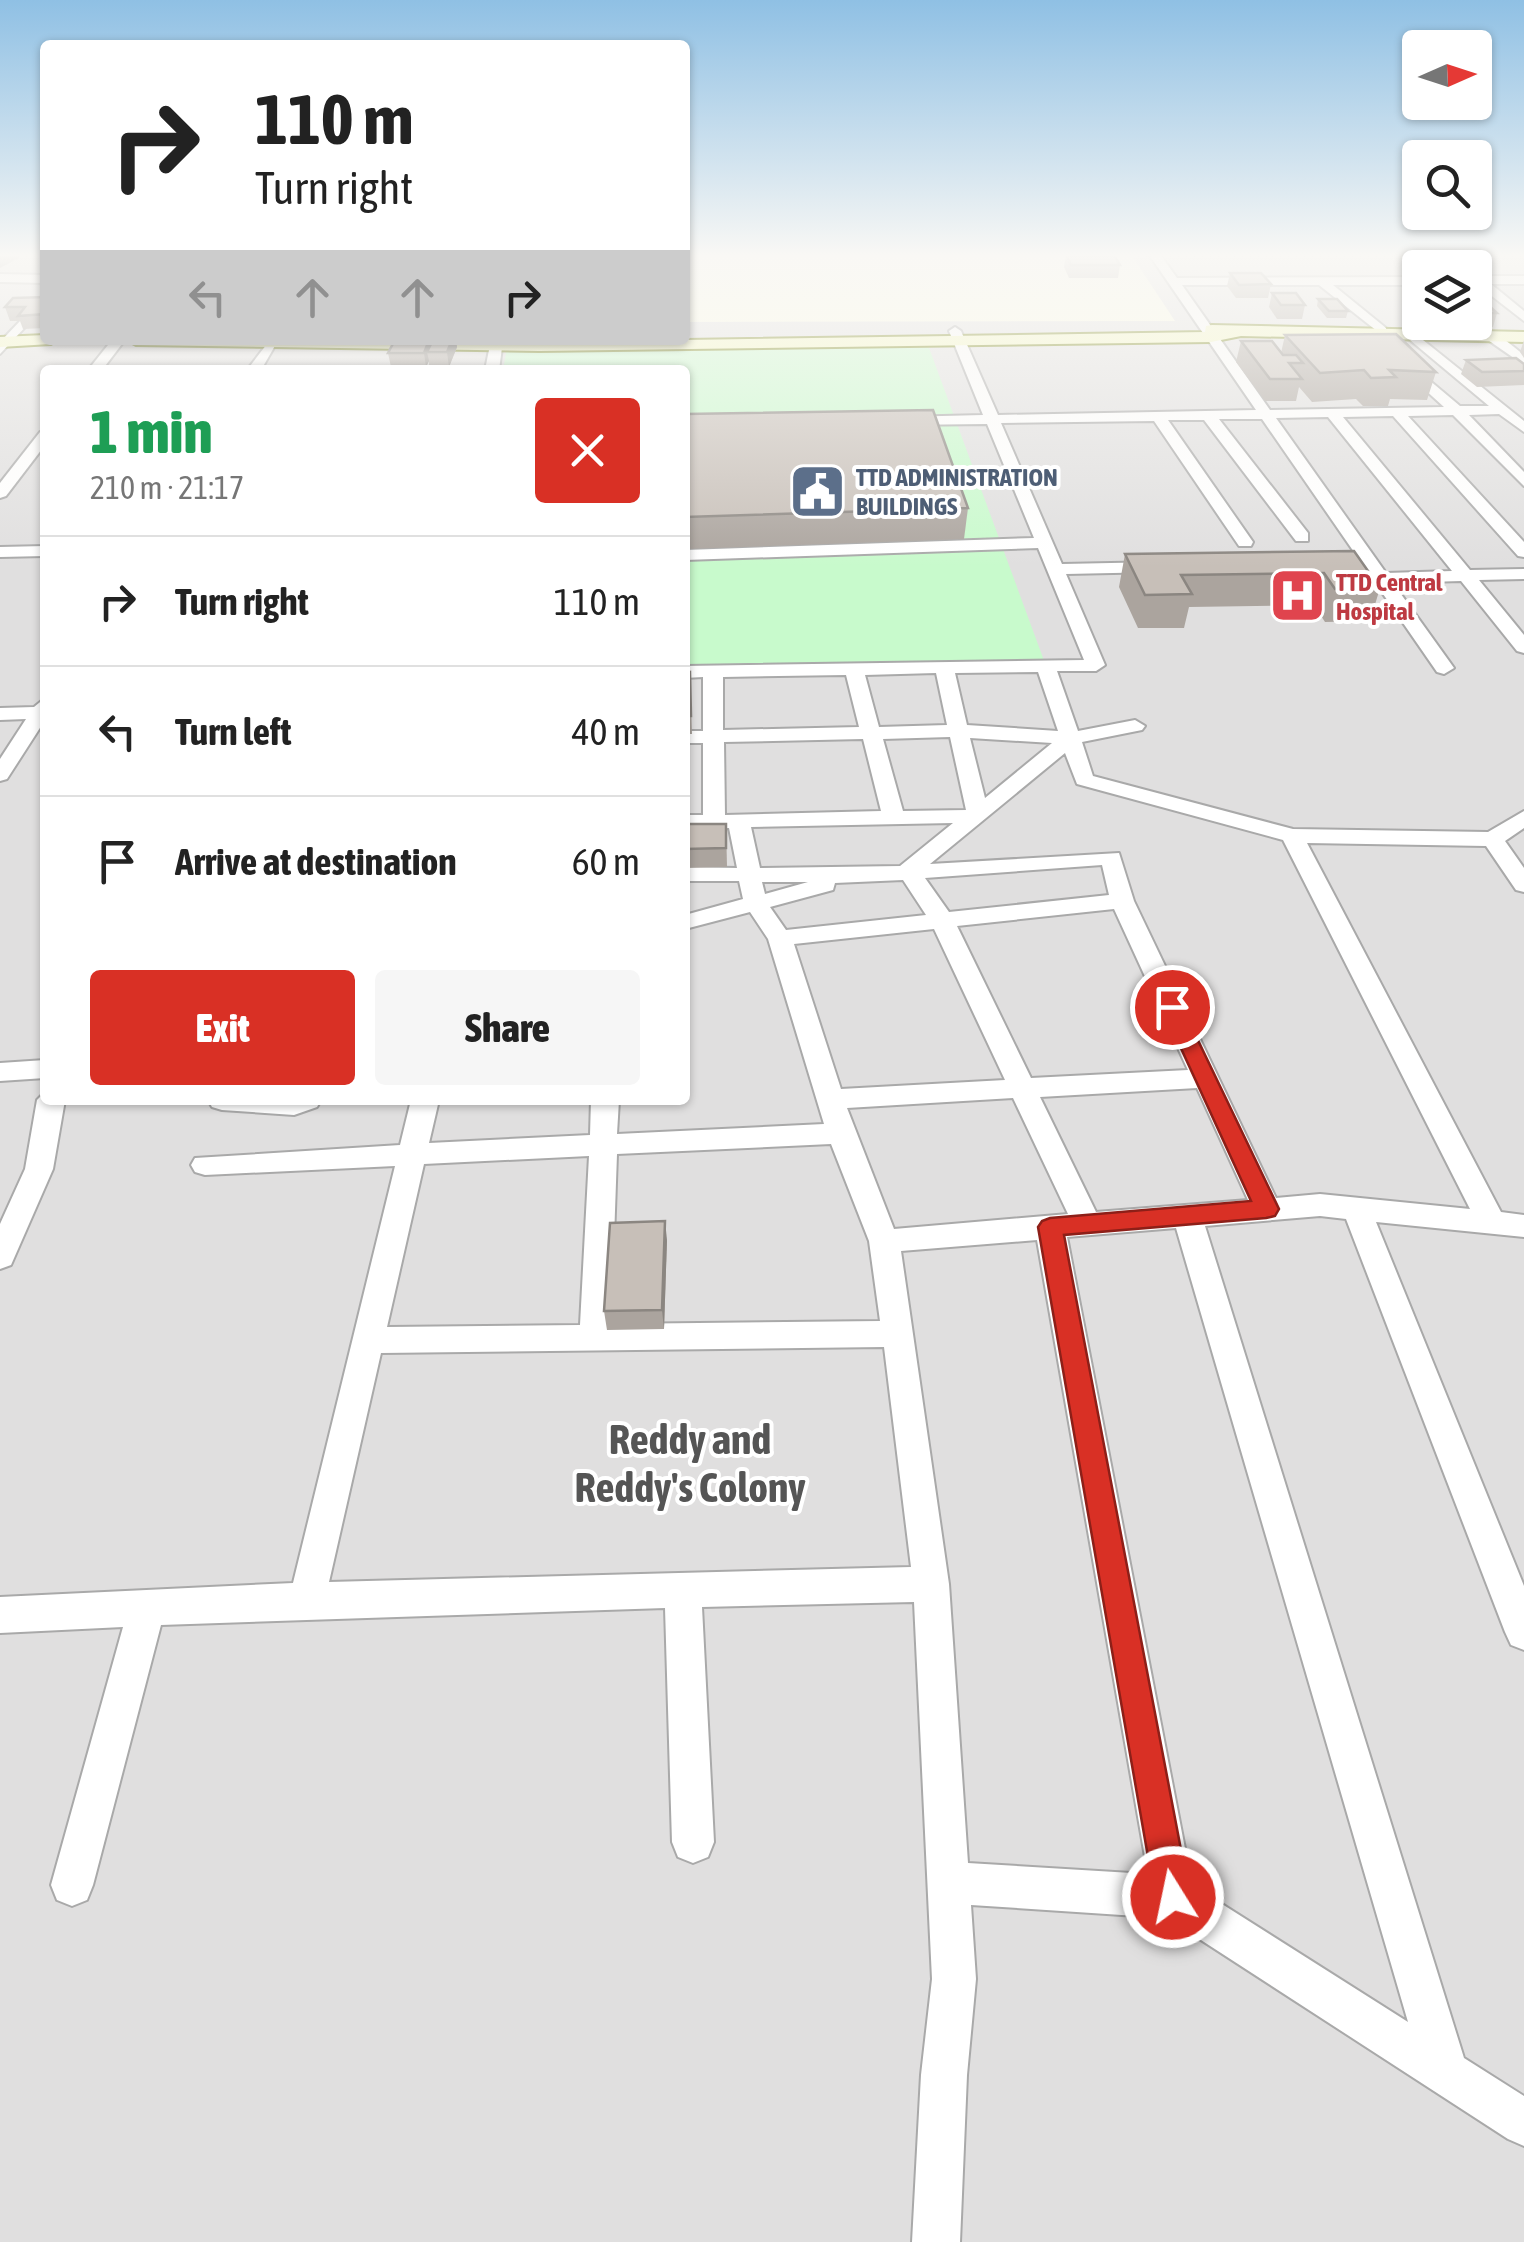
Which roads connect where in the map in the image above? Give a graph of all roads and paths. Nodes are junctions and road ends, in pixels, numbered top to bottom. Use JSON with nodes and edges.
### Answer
{"nodes":[{"id":1,"x":966,"y":358,"type":"edge"},
{"id":2,"x":1225,"y":358,"type":"edge"},
{"id":3,"x":1397,"y":358,"type":"edge"},
{"id":4,"x":1438,"y":358,"type":"edge"},
{"id":5,"x":1456,"y":410,"type":"junction"},
{"id":6,"x":1499,"y":410,"type":"junction"},
{"id":7,"x":1396,"y":411,"type":"junction"},
{"id":8,"x":1332,"y":413,"type":"junction"},
{"id":9,"x":1265,"y":414,"type":"junction"},
{"id":10,"x":1208,"y":415,"type":"junction"},
{"id":11,"x":1158,"y":416,"type":"junction"},
{"id":12,"x":992,"y":420,"type":"junction"},
{"id":13,"x":877,"y":422,"type":"edge"},
{"id":14,"x":1524,"y":428,"type":"edge"},
{"id":15,"x":40,"y":441,"type":"edge"},
{"id":16,"x":1524,"y":481,"type":"edge"},
{"id":17,"x":0,"y":493,"type":"edge"},
{"id":18,"x":1302,"y":537,"type":"dead end"},
{"id":19,"x":1246,"y":542,"type":"dead end"},
{"id":20,"x":1045,"y":543,"type":"junction"},
{"id":21,"x":40,"y":551,"type":"edge"},
{"id":22,"x":0,"y":552,"type":"edge"},
{"id":23,"x":1524,"y":552,"type":"edge"},
{"id":24,"x":690,"y":555,"type":"edge"},
{"id":25,"x":1344,"y":565,"type":"edge"},
{"id":26,"x":1172,"y":567,"type":"edge"},
{"id":27,"x":1055,"y":568,"type":"junction"},
{"id":28,"x":1376,"y":572,"type":"junction"},
{"id":29,"x":1524,"y":574,"type":"edge"},
{"id":30,"x":1466,"y":576,"type":"junction"},
{"id":31,"x":1524,"y":646,"type":"edge"},
{"id":32,"x":1046,"y":666,"type":"junction"},
{"id":33,"x":944,"y":668,"type":"junction"},
{"id":34,"x":1444,"y":668,"type":"dead end"},
{"id":35,"x":854,"y":670,"type":"junction"},
{"id":36,"x":690,"y":672,"type":"edge"},
{"id":37,"x":713,"y":672,"type":"junction"},
{"id":38,"x":40,"y":709,"type":"edge"},
{"id":39,"x":0,"y":714,"type":"edge"},
{"id":40,"x":40,"y":714,"type":"edge"},
{"id":41,"x":1134,"y":726,"type":"dead end"},
{"id":42,"x":959,"y":731,"type":"junction"},
{"id":43,"x":872,"y":733,"type":"junction"},
{"id":44,"x":713,"y":736,"type":"junction"},
{"id":45,"x":690,"y":738,"type":"edge"},
{"id":46,"x":1071,"y":738,"type":"junction"},
{"id":47,"x":0,"y":775,"type":"edge"},
{"id":48,"x":978,"y":816,"type":"junction"},
{"id":49,"x":894,"y":818,"type":"junction"},
{"id":50,"x":1524,"y":818,"type":"edge"},
{"id":51,"x":739,"y":821,"type":"junction"},
{"id":52,"x":690,"y":822,"type":"edge"},
{"id":53,"x":714,"y":822,"type":"junction"},
{"id":54,"x":1292,"y":836,"type":"junction"},
{"id":55,"x":1493,"y":839,"type":"junction"},
{"id":56,"x":911,"y":872,"type":"junction"},
{"id":57,"x":690,"y":874,"type":"edge"},
{"id":58,"x":750,"y":875,"type":"junction"},
{"id":59,"x":860,"y":876,"type":"junction"},
{"id":60,"x":1524,"y":885,"type":"edge"},
{"id":61,"x":1122,"y":901,"type":"junction"},
{"id":62,"x":758,"y":903,"type":"junction"},
{"id":63,"x":942,"y":920,"type":"junction"},
{"id":64,"x":690,"y":921,"type":"edge"},
{"id":65,"x":780,"y":938,"type":"junction"},
{"id":66,"x":40,"y":1069,"type":"edge"},
{"id":67,"x":0,"y":1072,"type":"edge"},
{"id":68,"x":1205,"y":1078,"type":"junction"},
{"id":69,"x":1022,"y":1088,"type":"junction"},
{"id":70,"x":830,"y":1099,"type":"junction"},
{"id":71,"x":50,"y":1105,"type":"edge"},
{"id":72,"x":424,"y":1105,"type":"edge"},
{"id":73,"x":604,"y":1105,"type":"edge"},
{"id":74,"x":841,"y":1134,"type":"junction"},
{"id":75,"x":602,"y":1146,"type":"junction"},
{"id":76,"x":412,"y":1155,"type":"junction"},
{"id":77,"x":205,"y":1165,"type":"dead end"},
{"id":78,"x":1356,"y":1208,"type":"junction"},
{"id":79,"x":1266,"y":1209,"type":"junction"},
{"id":80,"x":1187,"y":1216,"type":"junction"},
{"id":81,"x":1492,"y":1223,"type":"junction"},
{"id":82,"x":1087,"y":1224,"type":"junction"},
{"id":83,"x":1524,"y":1226,"type":"edge"},
{"id":84,"x":1050,"y":1227,"type":"junction"},
{"id":85,"x":884,"y":1241,"type":"junction"},
{"id":86,"x":0,"y":1257,"type":"edge"},
{"id":87,"x":898,"y":1334,"type":"junction"},
{"id":88,"x":595,"y":1337,"type":"junction"},
{"id":89,"x":369,"y":1340,"type":"junction"},
{"id":90,"x":931,"y":1584,"type":"junction"},
{"id":91,"x":682,"y":1590,"type":"junction"},
{"id":92,"x":308,"y":1600,"type":"junction"},
{"id":93,"x":147,"y":1608,"type":"junction"},
{"id":94,"x":0,"y":1615,"type":"edge"},
{"id":95,"x":1524,"y":1632,"type":"edge"},
{"id":96,"x":693,"y":1842,"type":"dead end"},
{"id":97,"x":947,"y":1883,"type":"junction"},
{"id":98,"x":72,"y":1884,"type":"dead end"},
{"id":99,"x":1173,"y":1897,"type":"junction"},
{"id":100,"x":1445,"y":2071,"type":"junction"},
{"id":101,"x":1524,"y":2123,"type":"edge"},
{"id":102,"x":936,"y":2242,"type":"edge"}],
"edges":[{"from":1,"to":12,"type":"street"},
{"from":2,"to":9,"type":"street"},
{"from":3,"to":5,"type":"street"},
{"from":4,"to":6,"type":"street"},
{"from":5,"to":6,"type":"street"},
{"from":5,"to":7,"type":"street"},
{"from":5,"to":16,"type":"street"},
{"from":6,"to":14,"type":"street"},
{"from":7,"to":8,"type":"street"},
{"from":7,"to":23,"type":"street"},
{"from":8,"to":9,"type":"street"},
{"from":8,"to":30,"type":"street"},
{"from":9,"to":10,"type":"street"},
{"from":9,"to":28,"type":"street"},
{"from":10,"to":11,"type":"street"},
{"from":10,"to":18,"type":"street"},
{"from":11,"to":12,"type":"street"},
{"from":11,"to":19,"type":"street"},
{"from":12,"to":13,"type":"street"},
{"from":12,"to":20,"type":"street"},
{"from":15,"to":17,"type":"street"},
{"from":20,"to":24,"type":"street"},
{"from":20,"to":27,"type":"street"},
{"from":21,"to":22,"type":"street"},
{"from":25,"to":28,"type":"street"},
{"from":26,"to":27,"type":"street"},
{"from":27,"to":32,"type":"street"},
{"from":28,"to":30,"type":"street"},
{"from":28,"to":34,"type":"street"},
{"from":29,"to":30,"type":"street"},
{"from":30,"to":31,"type":"street"},
{"from":32,"to":33,"type":"street"},
{"from":32,"to":46,"type":"street"},
{"from":33,"to":35,"type":"street"},
{"from":33,"to":42,"type":"street"},
{"from":35,"to":37,"type":"street"},
{"from":35,"to":43,"type":"street"},
{"from":36,"to":37,"type":"street"},
{"from":37,"to":44,"type":"street"},
{"from":38,"to":39,"type":"street"},
{"from":40,"to":47,"type":"street"},
{"from":41,"to":46,"type":"street"},
{"from":42,"to":43,"type":"street"},
{"from":42,"to":46,"type":"street"},
{"from":42,"to":48,"type":"street"},
{"from":43,"to":44,"type":"street"},
{"from":43,"to":49,"type":"street"},
{"from":44,"to":45,"type":"street"},
{"from":44,"to":53,"type":"street"},
{"from":46,"to":48,"type":"street"},
{"from":46,"to":54,"type":"street"},
{"from":48,"to":49,"type":"street"},
{"from":48,"to":56,"type":"street"},
{"from":49,"to":51,"type":"street"},
{"from":50,"to":55,"type":"street"},
{"from":51,"to":53,"type":"street"},
{"from":51,"to":58,"type":"street"},
{"from":52,"to":53,"type":"street"},
{"from":54,"to":55,"type":"street"},
{"from":54,"to":81,"type":"street"},
{"from":55,"to":60,"type":"street"},
{"from":56,"to":59,"type":"street"},
{"from":56,"to":61,"type":"street"},
{"from":56,"to":63,"type":"street"},
{"from":57,"to":58,"type":"street"},
{"from":58,"to":59,"type":"street"},
{"from":58,"to":62,"type":"street"},
{"from":59,"to":62,"type":"street"},
{"from":61,"to":63,"type":"street"},
{"from":61,"to":68,"type":"street"},
{"from":62,"to":64,"type":"street"},
{"from":62,"to":65,"type":"street"},
{"from":63,"to":65,"type":"street"},
{"from":63,"to":69,"type":"street"},
{"from":65,"to":70,"type":"street"},
{"from":66,"to":67,"type":"street"},
{"from":68,"to":69,"type":"street"},
{"from":68,"to":79,"type":"street"},
{"from":69,"to":70,"type":"street"},
{"from":69,"to":82,"type":"street"},
{"from":70,"to":74,"type":"street"},
{"from":71,"to":86,"type":"street"},
{"from":72,"to":76,"type":"street"},
{"from":73,"to":75,"type":"street"},
{"from":74,"to":75,"type":"street"},
{"from":74,"to":85,"type":"street"},
{"from":75,"to":76,"type":"street"},
{"from":75,"to":88,"type":"street"},
{"from":76,"to":77,"type":"street"},
{"from":76,"to":89,"type":"street"},
{"from":78,"to":79,"type":"street"},
{"from":78,"to":81,"type":"street"},
{"from":78,"to":95,"type":"street"},
{"from":79,"to":80,"type":"street"},
{"from":80,"to":82,"type":"street"},
{"from":80,"to":100,"type":"street"},
{"from":81,"to":83,"type":"street"},
{"from":82,"to":84,"type":"street"},
{"from":84,"to":85,"type":"street"},
{"from":84,"to":99,"type":"street"},
{"from":85,"to":87,"type":"street"},
{"from":87,"to":88,"type":"street"},
{"from":87,"to":90,"type":"street"},
{"from":88,"to":89,"type":"street"},
{"from":89,"to":92,"type":"street"},
{"from":90,"to":91,"type":"street"},
{"from":90,"to":97,"type":"street"},
{"from":91,"to":92,"type":"street"},
{"from":91,"to":96,"type":"street"},
{"from":92,"to":93,"type":"street"},
{"from":93,"to":94,"type":"street"},
{"from":93,"to":98,"type":"street"},
{"from":97,"to":99,"type":"street"},
{"from":97,"to":102,"type":"street"},
{"from":99,"to":100,"type":"street"},
{"from":100,"to":101,"type":"street"}]}
